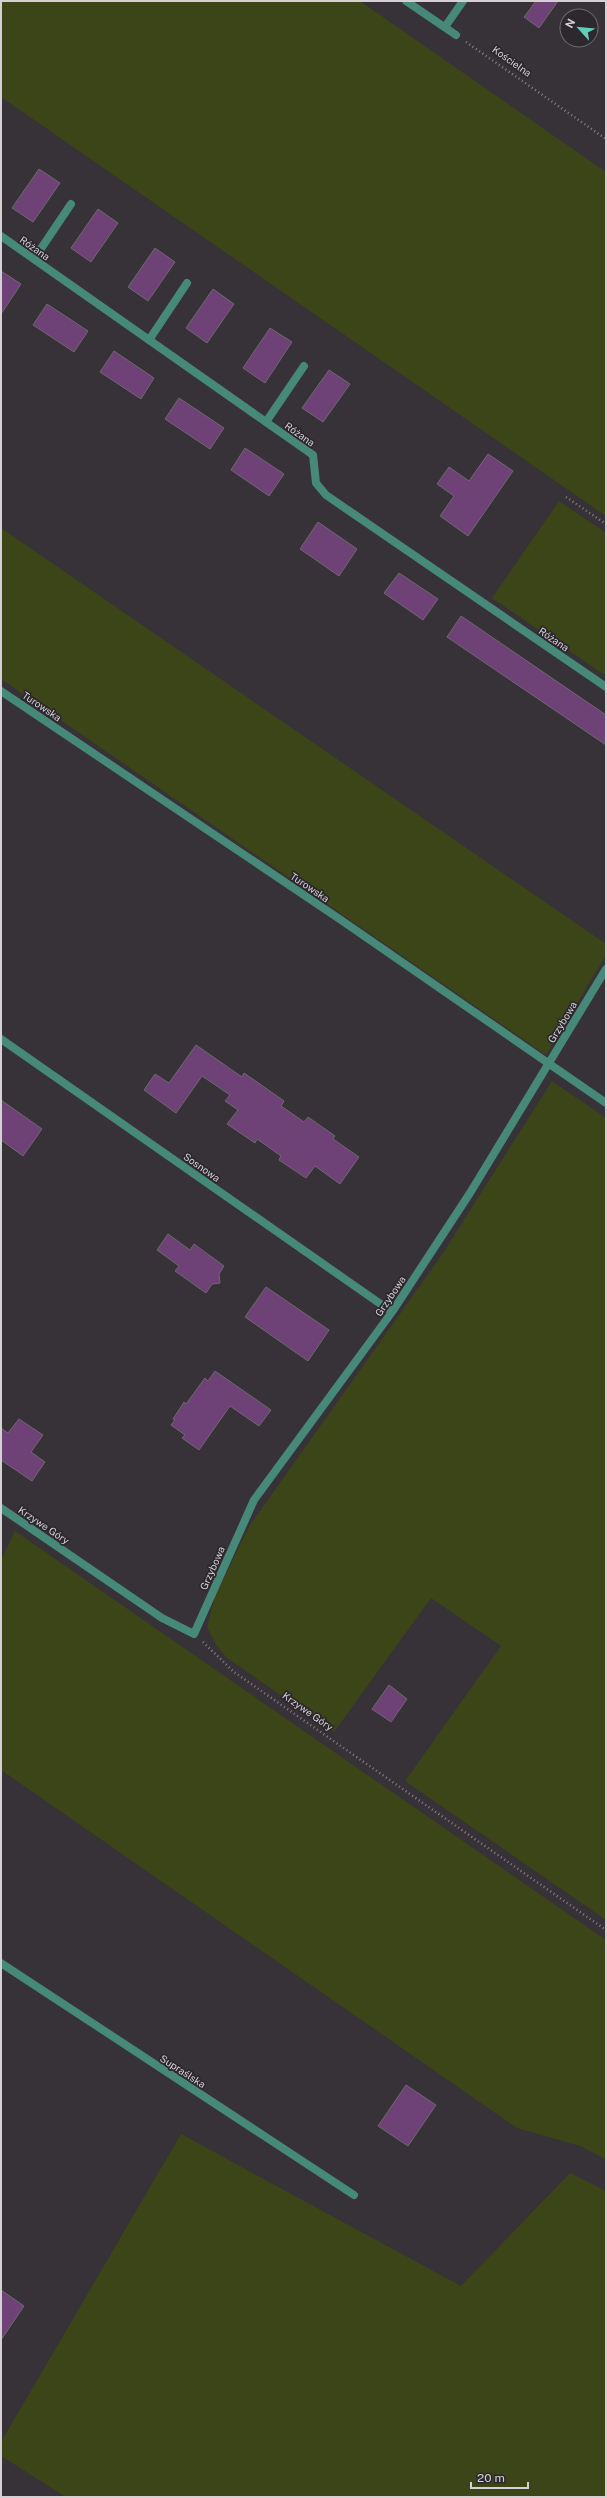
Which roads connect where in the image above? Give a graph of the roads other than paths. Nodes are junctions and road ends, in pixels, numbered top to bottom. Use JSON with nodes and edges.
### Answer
{"nodes":[{"id":1,"x":406,"y":1,"type":"edge"},
{"id":2,"x":463,"y":1,"type":"edge"},
{"id":3,"x":445,"y":27,"type":"junction"},
{"id":4,"x":456,"y":35,"type":"road end"},
{"id":5,"x":71,"y":204,"type":"dead end"},
{"id":6,"x":1,"y":236,"type":"edge"},
{"id":7,"x":34,"y":259,"type":"junction"},
{"id":8,"x":188,"y":283,"type":"dead end"},
{"id":9,"x":149,"y":340,"type":"junction"},
{"id":10,"x":304,"y":366,"type":"dead end"},
{"id":11,"x":266,"y":422,"type":"junction"},
{"id":12,"x":606,"y":687,"type":"edge"},
{"id":13,"x":1,"y":691,"type":"edge"},
{"id":14,"x":606,"y":969,"type":"edge"},
{"id":15,"x":1,"y":1039,"type":"edge"},
{"id":16,"x":549,"y":1064,"type":"junction"},
{"id":17,"x":606,"y":1103,"type":"edge"},
{"id":18,"x":392,"y":1312,"type":"junction"},
{"id":19,"x":1,"y":1508,"type":"edge"},
{"id":20,"x":194,"y":1634,"type":"joint"},
{"id":21,"x":1,"y":1963,"type":"edge"},
{"id":22,"x":354,"y":2195,"type":"dead end"}],
"edges":[{"from":1,"to":3,"type":"street"},
{"from":2,"to":3,"type":"street"},
{"from":3,"to":4,"type":"street"},
{"from":5,"to":7,"type":"street"},
{"from":6,"to":7,"type":"street","name":"Różana"},
{"from":7,"to":9,"type":"street","name":"Różana"},
{"from":8,"to":9,"type":"street"},
{"from":9,"to":11,"type":"street","name":"Różana"},
{"from":10,"to":11,"type":"street"},
{"from":11,"to":12,"type":"street","name":"Różana"},
{"from":13,"to":16,"type":"street","name":"Turowska"},
{"from":14,"to":16,"type":"street","name":"Grzybowa"},
{"from":15,"to":18,"type":"street","name":"Sosnowa"},
{"from":16,"to":17,"type":"street","name":"Turowska"},
{"from":16,"to":18,"type":"street","name":"Grzybowa"},
{"from":18,"to":20,"type":"street","name":"Grzybowa"},
{"from":19,"to":20,"type":"street","name":"Krzywe Góry"},
{"from":21,"to":22,"type":"street","name":"Supraślska"}]}
